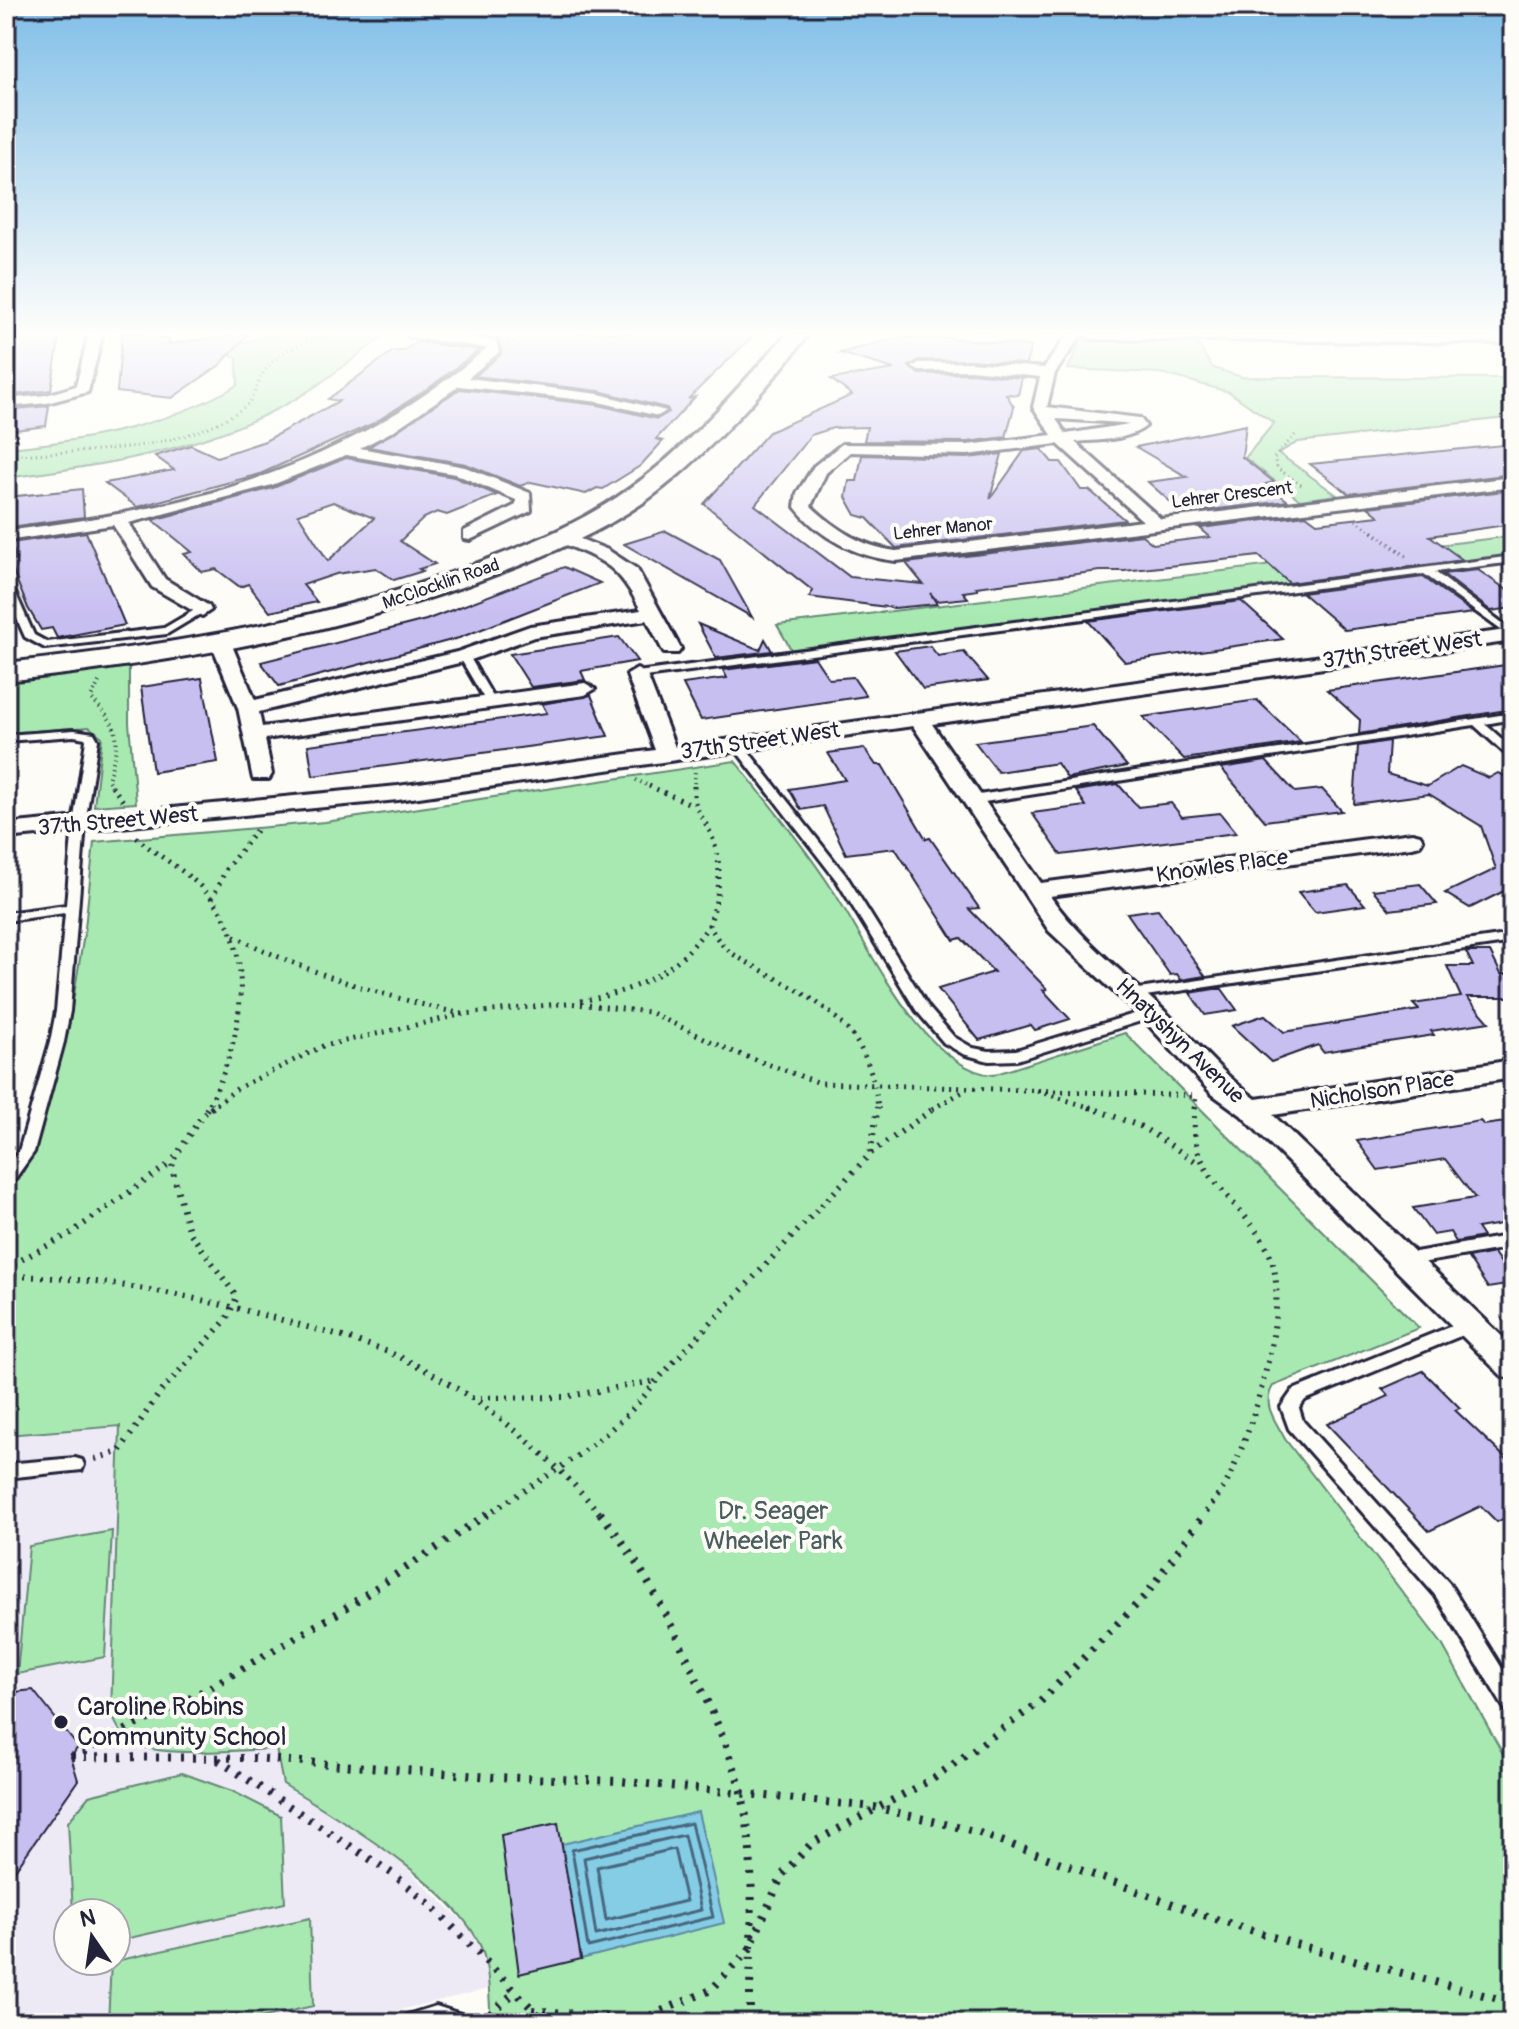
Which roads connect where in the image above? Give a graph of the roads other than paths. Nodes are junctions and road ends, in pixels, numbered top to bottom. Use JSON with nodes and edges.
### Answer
{"nodes":[{"id":1,"x":389,"y":428,"type":"edge"},
{"id":2,"x":711,"y":428,"type":"edge"},
{"id":3,"x":1053,"y":428,"type":"edge"},
{"id":4,"x":1133,"y":428,"type":"edge"},
{"id":5,"x":1062,"y":439,"type":"junction"},
{"id":6,"x":347,"y":450,"type":"junction"},
{"id":7,"x":1513,"y":482,"type":"edge"},
{"id":8,"x":118,"y":519,"type":"junction"},
{"id":9,"x":1156,"y":524,"type":"junction"},
{"id":10,"x":470,"y":535,"type":"dead end"},
{"id":11,"x":6,"y":536,"type":"edge"},
{"id":12,"x":563,"y":537,"type":"junction"},
{"id":13,"x":1513,"y":559,"type":"edge"},
{"id":14,"x":1427,"y":571,"type":"junction"},
{"id":15,"x":6,"y":583,"type":"edge"},
{"id":16,"x":202,"y":610,"type":"joint"},
{"id":17,"x":652,"y":614,"type":"junction"},
{"id":18,"x":1512,"y":635,"type":"edge"},
{"id":19,"x":221,"y":643,"type":"junction"},
{"id":20,"x":671,"y":649,"type":"dead end"},
{"id":21,"x":464,"y":656,"type":"junction"},
{"id":22,"x":6,"y":672,"type":"edge"},
{"id":23,"x":637,"y":675,"type":"joint"},
{"id":24,"x":585,"y":689,"type":"dead end"},
{"id":25,"x":491,"y":702,"type":"junction"},
{"id":26,"x":248,"y":708,"type":"junction"},
{"id":27,"x":1513,"y":716,"type":"edge"},
{"id":28,"x":918,"y":718,"type":"junction"},
{"id":29,"x":1477,"y":722,"type":"junction"},
{"id":30,"x":253,"y":734,"type":"junction"},
{"id":31,"x":6,"y":738,"type":"edge"},
{"id":32,"x":737,"y":744,"type":"junction"},
{"id":33,"x":667,"y":755,"type":"junction"},
{"id":34,"x":1513,"y":755,"type":"edge"},
{"id":35,"x":261,"y":774,"type":"dead end"},
{"id":36,"x":972,"y":800,"type":"junction"},
{"id":37,"x":79,"y":824,"type":"junction"},
{"id":38,"x":6,"y":831,"type":"edge"},
{"id":39,"x":1412,"y":840,"type":"dead end"},
{"id":40,"x":1033,"y":891,"type":"junction"},
{"id":41,"x":73,"y":908,"type":"junction"},
{"id":42,"x":6,"y":917,"type":"edge"},
{"id":43,"x":1513,"y":938,"type":"edge"},
{"id":44,"x":1142,"y":1004,"type":"junction"},
{"id":45,"x":1513,"y":1069,"type":"edge"},
{"id":46,"x":1251,"y":1109,"type":"junction"},
{"id":47,"x":6,"y":1179,"type":"edge"},
{"id":48,"x":1513,"y":1241,"type":"edge"},
{"id":49,"x":1404,"y":1260,"type":"junction"},
{"id":50,"x":1469,"y":1325,"type":"junction"},
{"id":51,"x":1513,"y":1367,"type":"edge"},
{"id":52,"x":75,"y":1465,"type":"road end"},
{"id":53,"x":6,"y":1471,"type":"edge"},
{"id":54,"x":1513,"y":1704,"type":"edge"},
{"id":55,"x":415,"y":2023,"type":"edge"},
{"id":56,"x":456,"y":2023,"type":"edge"}],
"edges":[{"from":1,"to":6,"type":"street"},
{"from":2,"to":12,"type":"street","name":"McClocklin Road"},
{"from":3,"to":5,"type":"street","name":"Lehrer Crescent"},
{"from":4,"to":5,"type":"street"},
{"from":5,"to":9,"type":"street","name":"Lehrer Crescent"},
{"from":5,"to":9,"type":"street","name":"Lehrer Manor"},
{"from":6,"to":8,"type":"street"},
{"from":6,"to":10,"type":"street"},
{"from":7,"to":9,"type":"street","name":"Lehrer Crescent"},
{"from":8,"to":11,"type":"street"},
{"from":8,"to":16,"type":"street"},
{"from":12,"to":17,"type":"street"},
{"from":12,"to":19,"type":"street","name":"McClocklin Road"},
{"from":13,"to":14,"type":"lane"},
{"from":14,"to":18,"type":"lane"},
{"from":14,"to":23,"type":"lane"},
{"from":15,"to":16,"type":"lane"},
{"from":17,"to":20,"type":"street"},
{"from":17,"to":21,"type":"street"},
{"from":18,"to":28,"type":"street","name":"37th Street West"},
{"from":19,"to":22,"type":"street","name":"McClocklin Road"},
{"from":19,"to":26,"type":"street"},
{"from":21,"to":25,"type":"lane"},
{"from":21,"to":26,"type":"street"},
{"from":23,"to":33,"type":"street"},
{"from":24,"to":25,"type":"street"},
{"from":25,"to":30,"type":"street"},
{"from":26,"to":30,"type":"street"},
{"from":27,"to":29,"type":"lane"},
{"from":28,"to":32,"type":"street","name":"37th Street West"},
{"from":28,"to":36,"type":"street","name":"Hnatyshyn Avenue"},
{"from":29,"to":34,"type":"lane"},
{"from":29,"to":36,"type":"lane"},
{"from":30,"to":35,"type":"street"},
{"from":31,"to":37,"type":"lane"},
{"from":32,"to":33,"type":"street","name":"37th Street West"},
{"from":32,"to":44,"type":"lane"},
{"from":33,"to":37,"type":"street","name":"37th Street West"},
{"from":36,"to":40,"type":"street","name":"Hnatyshyn Avenue"},
{"from":37,"to":38,"type":"street","name":"37th Street West"},
{"from":37,"to":41,"type":"lane"},
{"from":39,"to":40,"type":"street","name":"Knowles Place"},
{"from":40,"to":44,"type":"street","name":"Hnatyshyn Avenue"},
{"from":41,"to":42,"type":"lane"},
{"from":41,"to":47,"type":"lane"},
{"from":43,"to":44,"type":"lane"},
{"from":44,"to":46,"type":"street","name":"Hnatyshyn Avenue"},
{"from":45,"to":46,"type":"street","name":"Nicholson Place"},
{"from":46,"to":49,"type":"street","name":"Hnatyshyn Avenue"},
{"from":48,"to":49,"type":"lane"},
{"from":49,"to":50,"type":"street","name":"Hnatyshyn Avenue"},
{"from":50,"to":51,"type":"street","name":"Hnatyshyn Avenue"},
{"from":50,"to":54,"type":"lane"},
{"from":52,"to":53,"type":"lane"},
{"from":55,"to":56,"type":"lane"}]}
